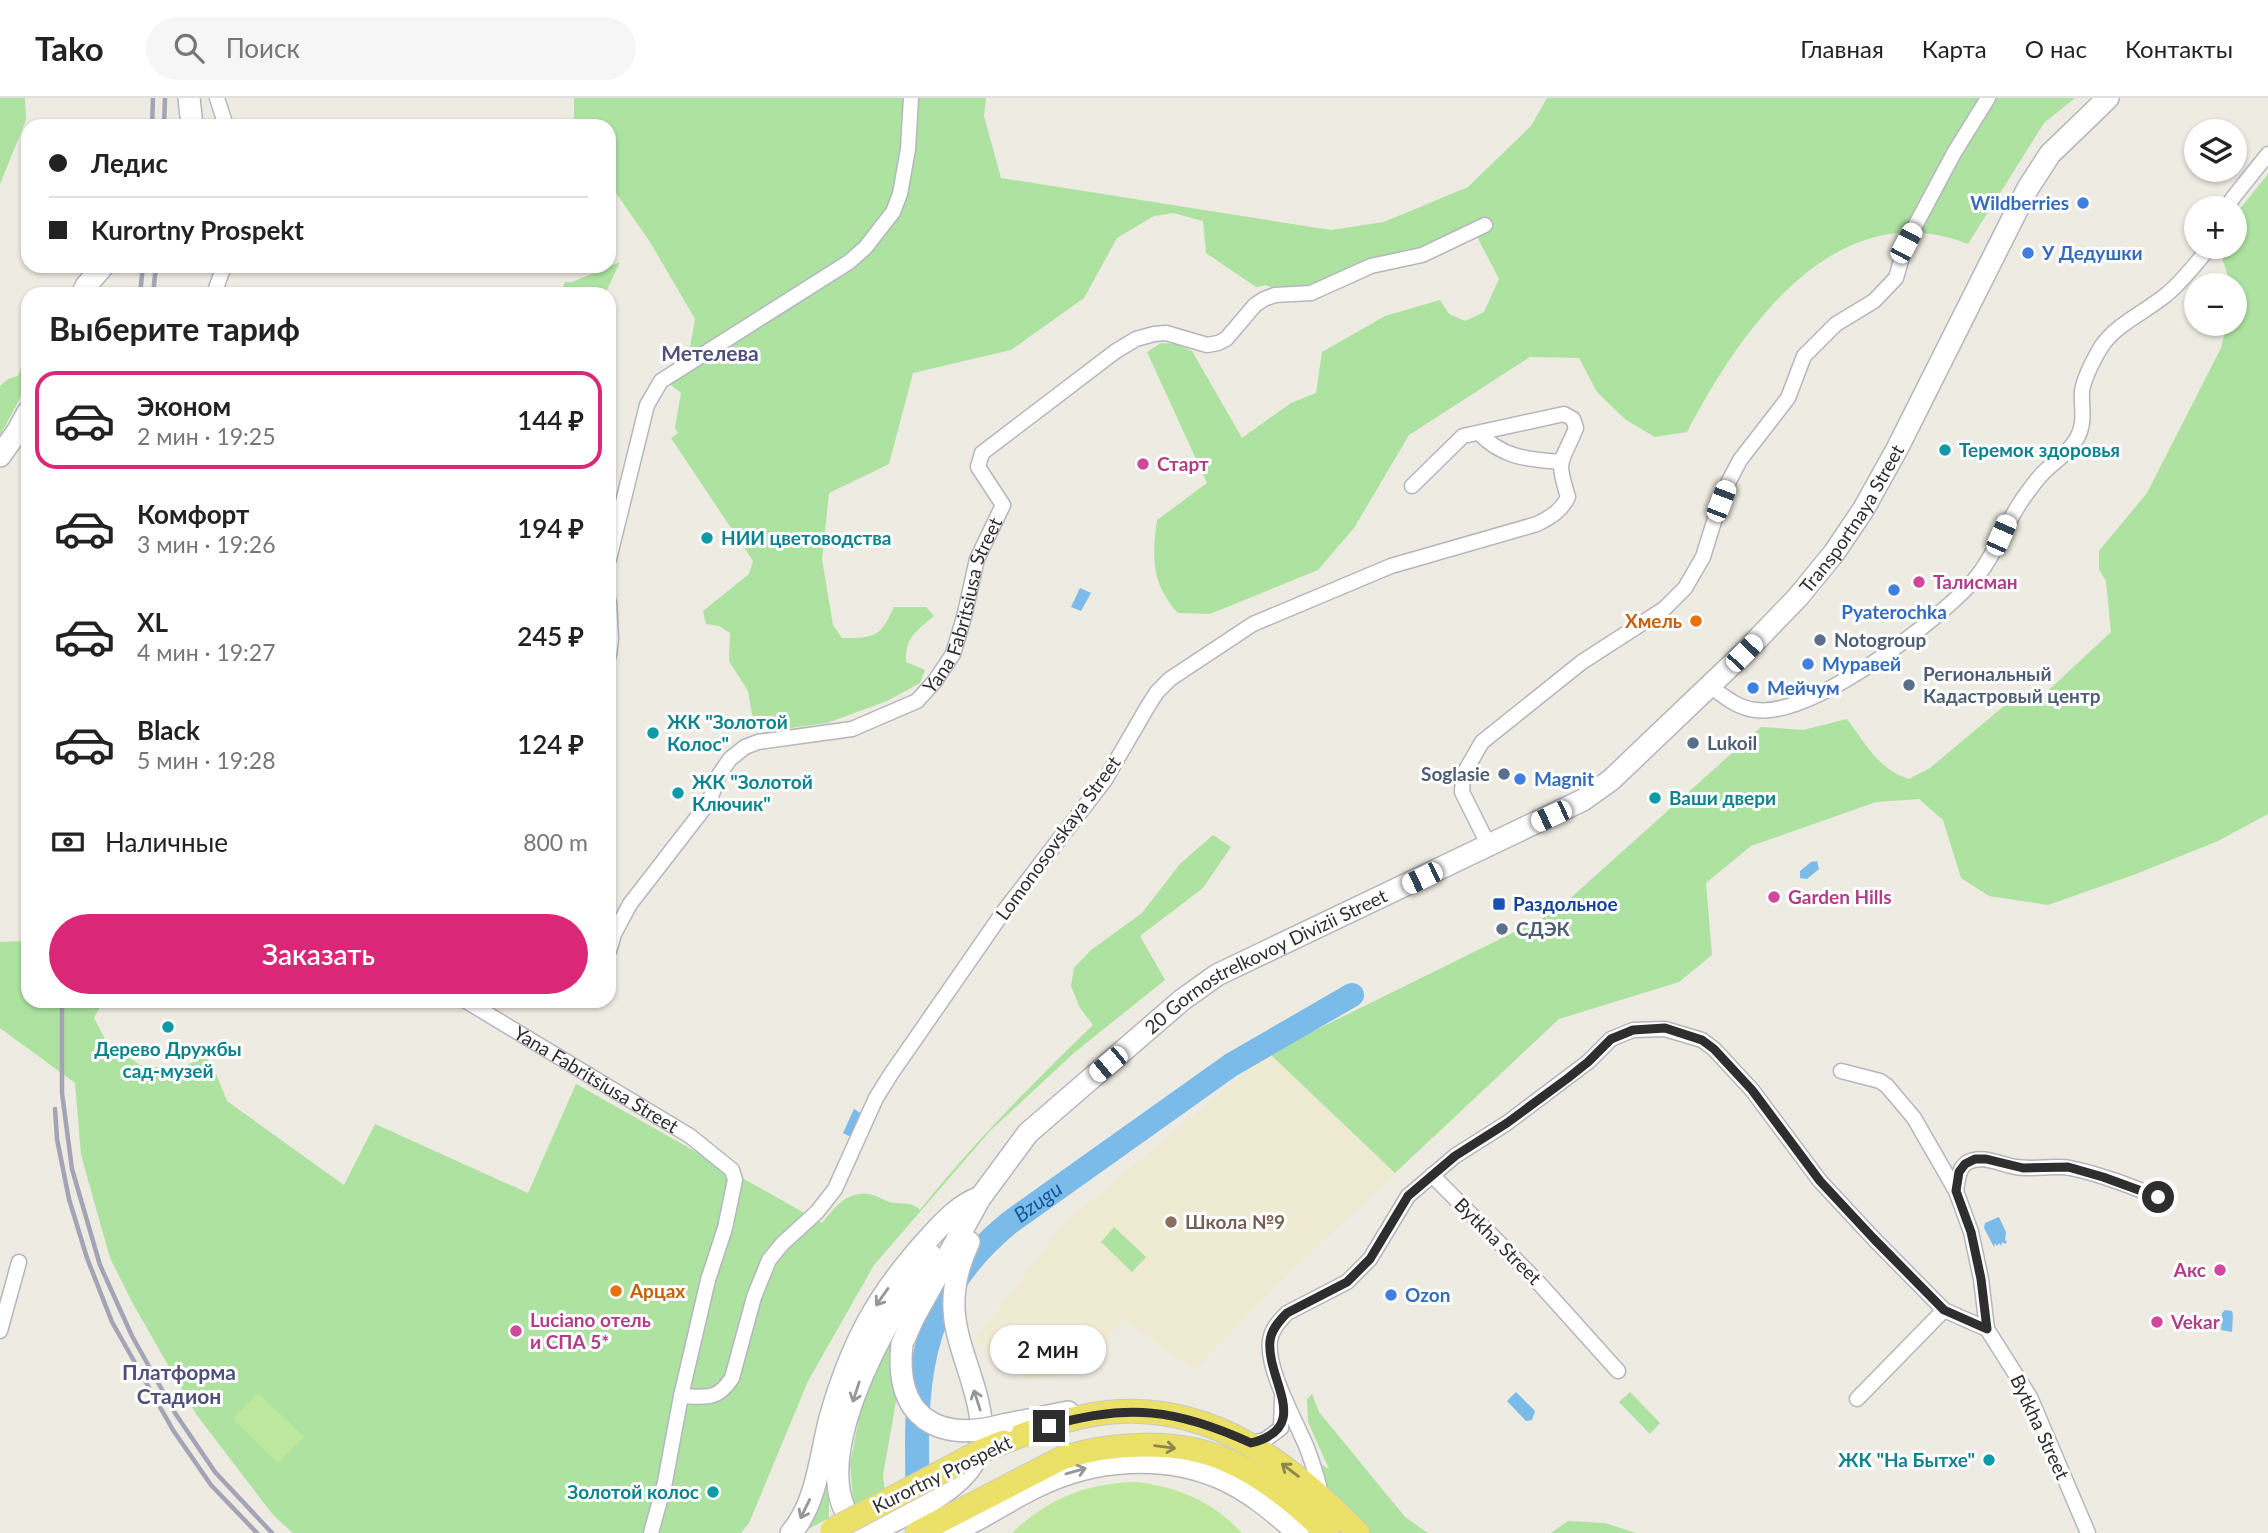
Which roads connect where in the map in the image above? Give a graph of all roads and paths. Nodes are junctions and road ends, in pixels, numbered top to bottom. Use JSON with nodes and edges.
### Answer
{"nodes":[{"id":1,"x":189,"y":98,"type":"edge"},
{"id":2,"x":216,"y":98,"type":"edge"},
{"id":3,"x":911,"y":98,"type":"edge"},
{"id":4,"x":1988,"y":98,"type":"edge"},
{"id":5,"x":2108,"y":98,"type":"edge"},
{"id":6,"x":191,"y":119,"type":"edge"},
{"id":7,"x":224,"y":119,"type":"edge"},
{"id":8,"x":2268,"y":154,"type":"edge"},
{"id":9,"x":2234,"y":196,"type":"edge"},
{"id":10,"x":1485,"y":225,"type":"dead end"},
{"id":11,"x":2199,"y":259,"type":"edge"},
{"id":12,"x":97,"y":273,"type":"edge"},
{"id":13,"x":86,"y":287,"type":"edge"},
{"id":14,"x":21,"y":426,"type":"edge"},
{"id":15,"x":1479,"y":433,"type":"junction"},
{"id":16,"x":0,"y":456,"type":"edge"},
{"id":17,"x":1560,"y":462,"type":"junction"},
{"id":18,"x":1412,"y":486,"type":"dead end"},
{"id":19,"x":616,"y":531,"type":"edge"},
{"id":20,"x":1710,"y":686,"type":"junction"},
{"id":21,"x":1489,"y":846,"type":"junction"},
{"id":22,"x":616,"y":930,"type":"edge"},
{"id":23,"x":478,"y":1008,"type":"edge"},
{"id":24,"x":1841,"y":1071,"type":"dead end"},
{"id":25,"x":1432,"y":1175,"type":"junction"},
{"id":26,"x":1956,"y":1191,"type":"junction"},
{"id":27,"x":2158,"y":1197,"type":"dead end"},
{"id":28,"x":972,"y":1202,"type":"junction"},
{"id":29,"x":19,"y":1262,"type":"dead end"},
{"id":30,"x":1944,"y":1310,"type":"junction"},
{"id":31,"x":1987,"y":1329,"type":"junction"},
{"id":32,"x":0,"y":1331,"type":"edge"},
{"id":33,"x":1618,"y":1371,"type":"dead end"},
{"id":34,"x":1282,"y":1393,"type":"junction"},
{"id":35,"x":681,"y":1396,"type":"junction"},
{"id":36,"x":1857,"y":1399,"type":"dead end"},
{"id":37,"x":1004,"y":1433,"type":"junction"},
{"id":38,"x":1251,"y":1443,"type":"junction"},
{"id":39,"x":1321,"y":1495,"type":"junction"},
{"id":40,"x":829,"y":1531,"type":"edge"},
{"id":41,"x":651,"y":1533,"type":"edge"},
{"id":42,"x":791,"y":1533,"type":"edge"},
{"id":43,"x":863,"y":1533,"type":"edge"},
{"id":44,"x":870,"y":1533,"type":"edge"},
{"id":45,"x":916,"y":1533,"type":"edge"},
{"id":46,"x":949,"y":1533,"type":"edge"},
{"id":47,"x":1298,"y":1533,"type":"edge"},
{"id":48,"x":1326,"y":1533,"type":"edge"},
{"id":49,"x":1357,"y":1533,"type":"edge"},
{"id":50,"x":2088,"y":1533,"type":"edge"}],
"edges":[{"from":1,"to":6,"type":"main road"},
{"from":2,"to":7,"type":"street"},
{"from":3,"to":19,"type":"street"},
{"from":4,"to":21,"type":"street"},
{"from":5,"to":20,"type":"main road","name":"Transportnaya Street"},
{"from":8,"to":9,"type":"street"},
{"from":10,"to":22,"type":"street","name":"Yana Fabritsiusa Street"},
{"from":11,"to":20,"type":"street"},
{"from":12,"to":13,"type":"main road"},
{"from":14,"to":16,"type":"main road"},
{"from":15,"to":17,"type":"street"},
{"from":15,"to":17,"type":"street"},
{"from":15,"to":18,"type":"street"},
{"from":17,"to":35,"type":"street","name":"Lomonosovskaya Street"},
{"from":20,"to":21,"type":"main road","name":"Transportnaya Street"},
{"from":21,"to":28,"type":"main road","name":"20 Gornostrelkovoy Divizii Street"},
{"from":23,"to":35,"type":"street","name":"Yana Fabritsiusa Street"},
{"from":24,"to":26,"type":"street"},
{"from":25,"to":30,"type":"street"},
{"from":25,"to":33,"type":"street","name":"Bytkha Street"},
{"from":25,"to":34,"type":"street"},
{"from":26,"to":27,"type":"street"},
{"from":26,"to":31,"type":"street"},
{"from":28,"to":37,"type":"main road","bridge":true},
{"from":28,"to":42,"type":"main road","one_way":true},
{"from":28,"to":43,"type":"main road","one_way":true},
{"from":44,"to":28,"type":"main road","one_way":true,"bridge":true},
{"from":29,"to":32,"type":"street"},
{"from":30,"to":31,"type":"street"},
{"from":30,"to":36,"type":"street"},
{"from":31,"to":50,"type":"street","name":"Bytkha Street"},
{"from":34,"to":38,"type":"street"},
{"from":34,"to":39,"type":"street"},
{"from":35,"to":41,"type":"street"},
{"from":37,"to":38,"type":"main road","name":"Kurortny Prospekt"},
{"from":37,"to":40,"type":"main road","name":"Kurortny Prospekt","bridge":true},
{"from":39,"to":38,"type":"main road","name":"Kurortny Prospekt","one_way":true},
{"from":39,"to":49,"type":"main road","name":"Kurortny Prospekt"},
{"from":45,"to":48,"type":"main road","name":"Kurortny Prospekt","one_way":true},
{"from":46,"to":47,"type":"main road","one_way":true}]}
